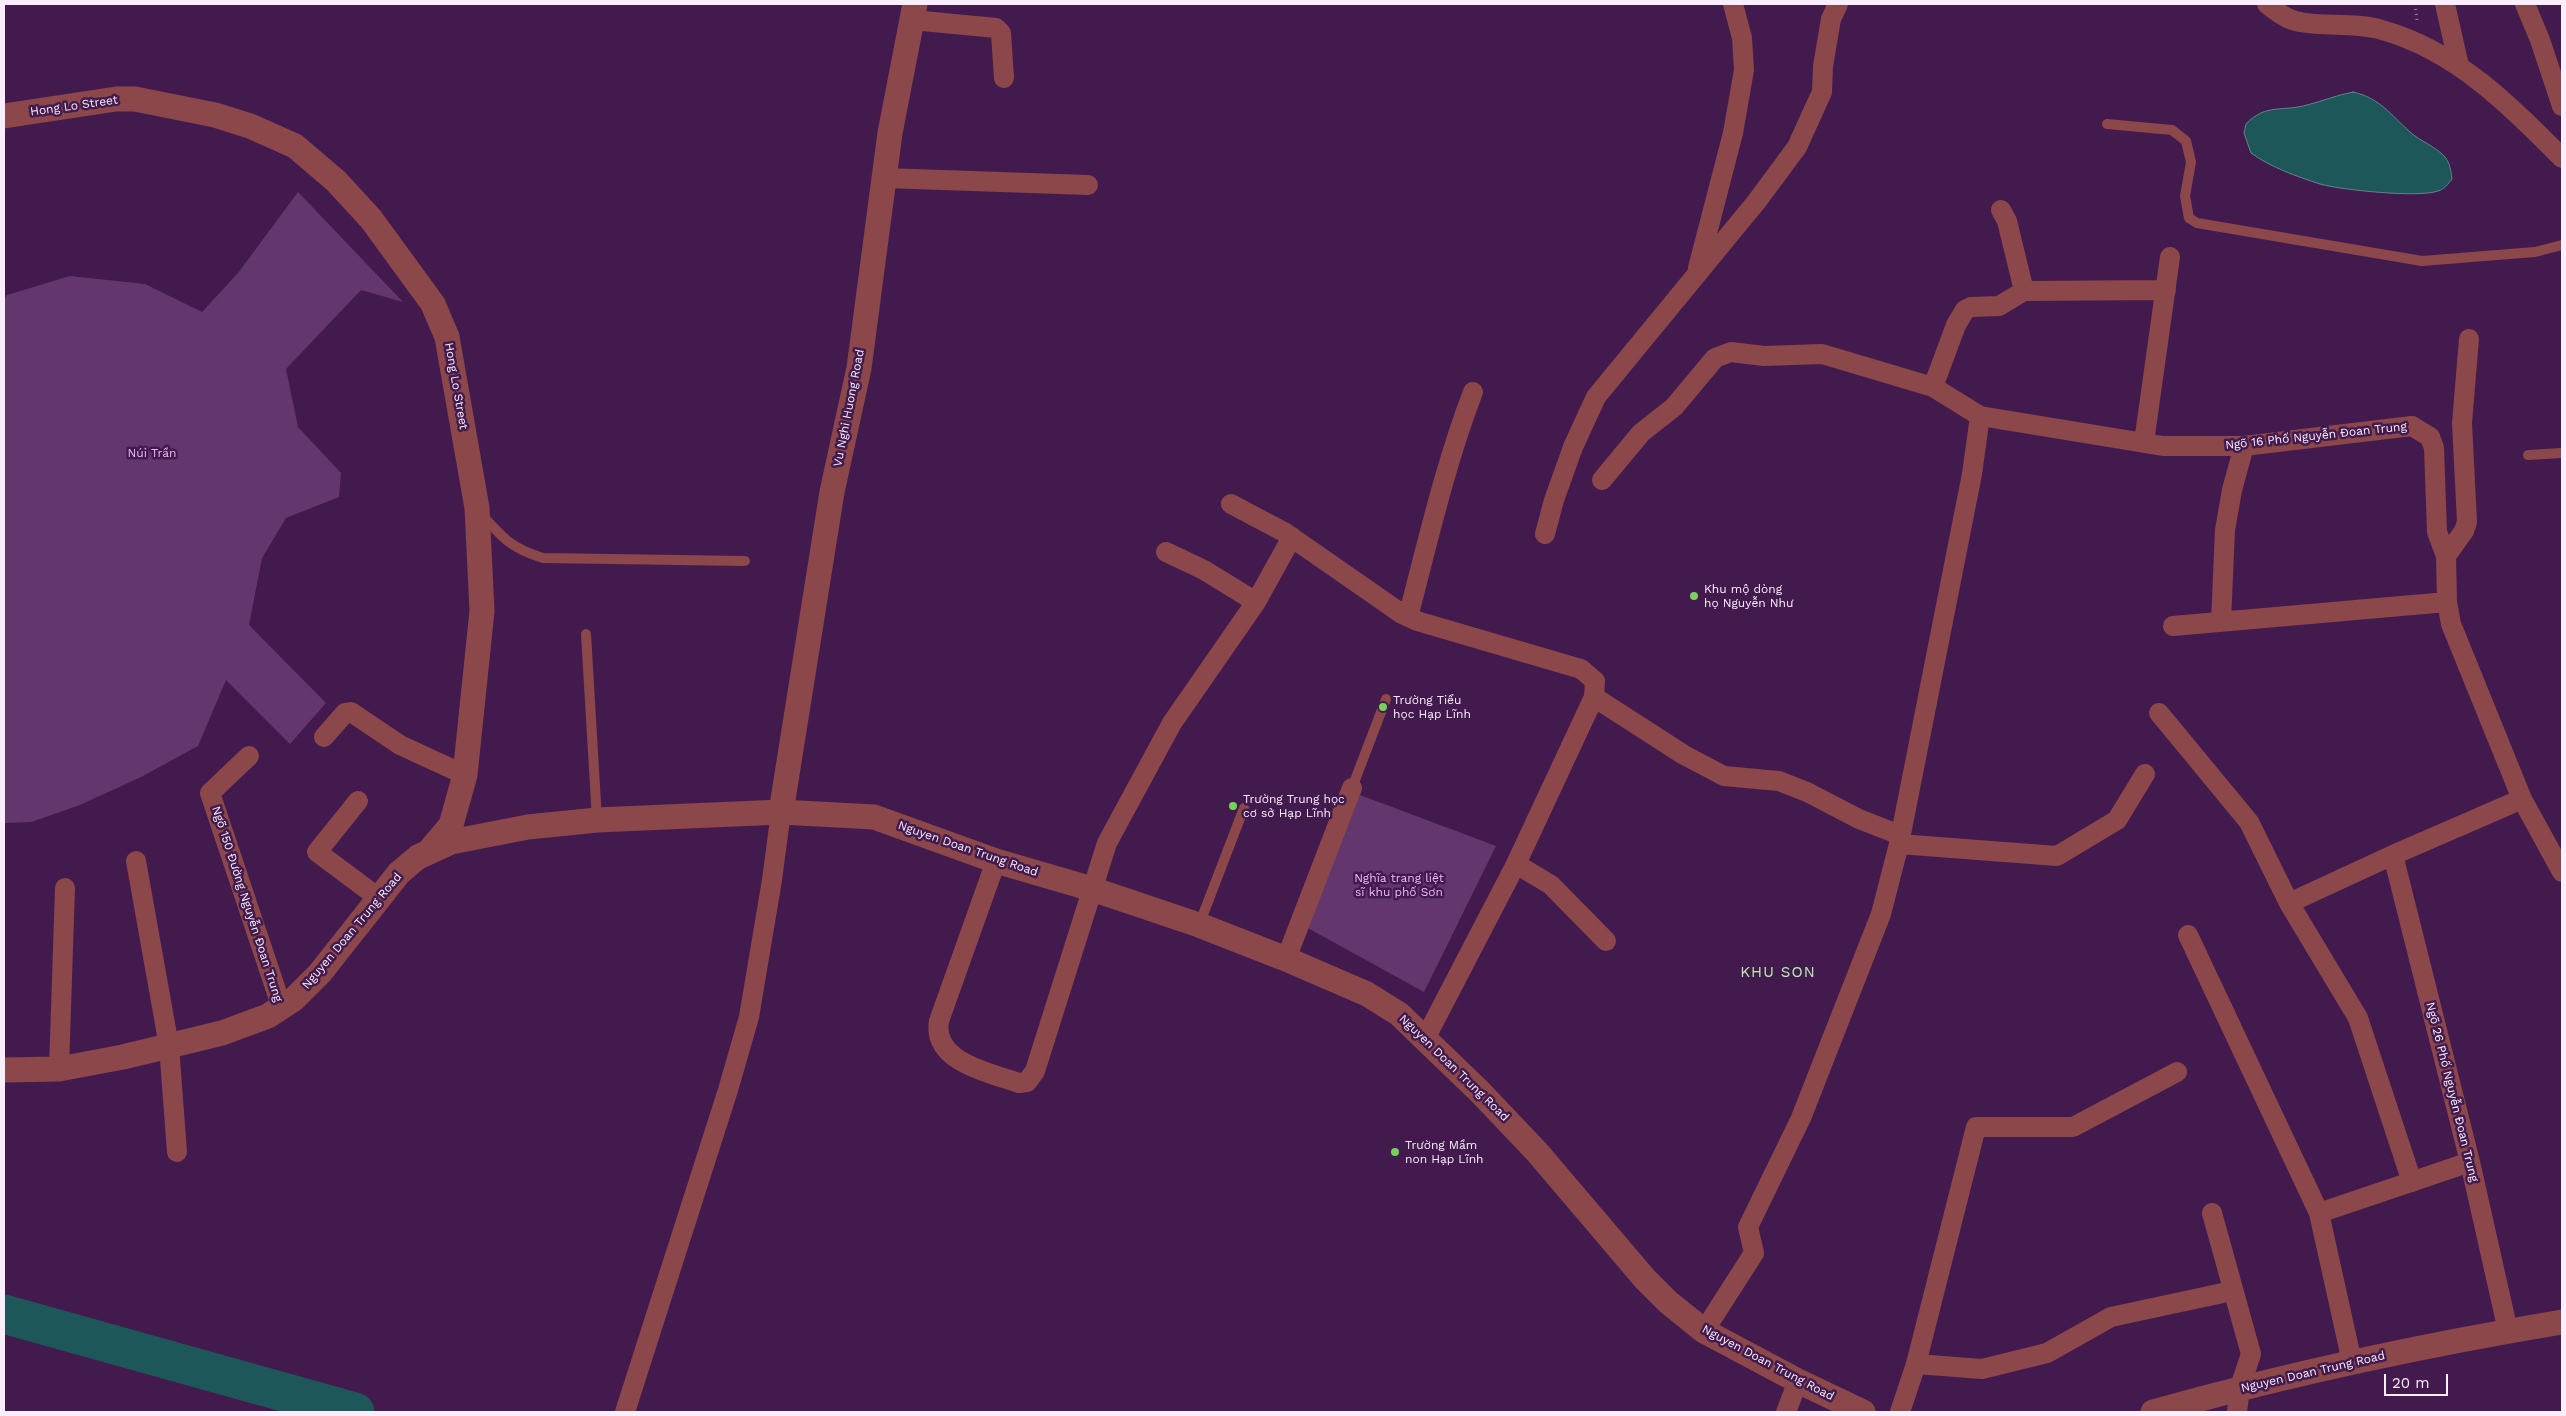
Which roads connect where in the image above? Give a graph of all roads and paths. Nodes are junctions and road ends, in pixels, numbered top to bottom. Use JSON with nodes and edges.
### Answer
{"nodes":[{"id":1,"x":1733,"y":4,"type":"edge"},
{"id":2,"x":1838,"y":4,"type":"edge"},
{"id":3,"x":2267,"y":4,"type":"edge"},
{"id":4,"x":2445,"y":4,"type":"edge"},
{"id":5,"x":2525,"y":4,"type":"edge"},
{"id":6,"x":914,"y":12,"type":"edge"},
{"id":7,"x":2459,"y":66,"type":"junction"},
{"id":8,"x":1004,"y":78,"type":"dead end"},
{"id":9,"x":2562,"y":106,"type":"edge"},
{"id":10,"x":4,"y":116,"type":"edge"},
{"id":11,"x":2107,"y":124,"type":"dead end"},
{"id":12,"x":2562,"y":158,"type":"edge"},
{"id":13,"x":884,"y":178,"type":"junction"},
{"id":14,"x":1088,"y":185,"type":"dead end"},
{"id":15,"x":2001,"y":210,"type":"dead end"},
{"id":16,"x":2562,"y":244,"type":"edge"},
{"id":17,"x":2170,"y":257,"type":"dead end"},
{"id":18,"x":1697,"y":272,"type":"junction"},
{"id":19,"x":2166,"y":290,"type":"junction"},
{"id":20,"x":2024,"y":291,"type":"junction"},
{"id":21,"x":2469,"y":339,"type":"dead end"},
{"id":22,"x":1933,"y":387,"type":"junction"},
{"id":23,"x":1473,"y":392,"type":"dead end"},
{"id":24,"x":1980,"y":416,"type":"junction"},
{"id":25,"x":2144,"y":442,"type":"junction"},
{"id":26,"x":2244,"y":446,"type":"junction"},
{"id":27,"x":2562,"y":453,"type":"edge"},
{"id":28,"x":2528,"y":455,"type":"dead end"},
{"id":29,"x":1602,"y":480,"type":"dead end"},
{"id":30,"x":1231,"y":504,"type":"dead end"},
{"id":31,"x":476,"y":508,"type":"junction"},
{"id":32,"x":1545,"y":534,"type":"dead end"},
{"id":33,"x":1292,"y":538,"type":"junction"},
{"id":34,"x":1166,"y":552,"type":"dead end"},
{"id":35,"x":2446,"y":556,"type":"junction"},
{"id":36,"x":745,"y":561,"type":"dead end"},
{"id":37,"x":1256,"y":602,"type":"junction"},
{"id":38,"x":2447,"y":602,"type":"junction"},
{"id":39,"x":1408,"y":618,"type":"junction"},
{"id":40,"x":2221,"y":622,"type":"junction"},
{"id":41,"x":2173,"y":626,"type":"dead end"},
{"id":42,"x":586,"y":634,"type":"dead end"},
{"id":43,"x":1594,"y":697,"type":"junction"},
{"id":44,"x":1386,"y":699,"type":"dead end"},
{"id":45,"x":2160,"y":713,"type":"dead end"},
{"id":46,"x":324,"y":737,"type":"dead end"},
{"id":47,"x":249,"y":756,"type":"dead end"},
{"id":48,"x":2145,"y":774,"type":"dead end"},
{"id":49,"x":465,"y":775,"type":"junction"},
{"id":50,"x":1352,"y":788,"type":"joint"},
{"id":51,"x":2522,"y":799,"type":"junction"},
{"id":52,"x":358,"y":801,"type":"dead end"},
{"id":53,"x":1244,"y":808,"type":"dead end"},
{"id":54,"x":781,"y":812,"type":"junction"},
{"id":55,"x":596,"y":820,"type":"junction"},
{"id":56,"x":1899,"y":839,"type":"junction"},
{"id":57,"x":430,"y":850,"type":"junction"},
{"id":58,"x":2393,"y":854,"type":"junction"},
{"id":59,"x":136,"y":861,"type":"dead end"},
{"id":60,"x":996,"y":861,"type":"junction"},
{"id":61,"x":1516,"y":864,"type":"junction"},
{"id":62,"x":2562,"y":872,"type":"edge"},
{"id":63,"x":66,"y":888,"type":"dead end"},
{"id":64,"x":1092,"y":889,"type":"junction"},
{"id":65,"x":380,"y":899,"type":"junction"},
{"id":66,"x":2289,"y":903,"type":"junction"},
{"id":67,"x":1199,"y":925,"type":"junction"},
{"id":68,"x":2188,"y":935,"type":"dead end"},
{"id":69,"x":1606,"y":941,"type":"dead end"},
{"id":70,"x":1286,"y":959,"type":"junction"},
{"id":71,"x":282,"y":1008,"type":"junction"},
{"id":72,"x":1425,"y":1039,"type":"junction"},
{"id":73,"x":169,"y":1046,"type":"junction"},
{"id":74,"x":59,"y":1069,"type":"junction"},
{"id":75,"x":4,"y":1070,"type":"edge"},
{"id":76,"x":2178,"y":1072,"type":"dead end"},
{"id":77,"x":177,"y":1152,"type":"dead end"},
{"id":78,"x":2470,"y":1162,"type":"junction"},
{"id":79,"x":2412,"y":1182,"type":"junction"},
{"id":80,"x":2212,"y":1212,"type":"dead end"},
{"id":81,"x":2319,"y":1213,"type":"junction"},
{"id":82,"x":2232,"y":1291,"type":"junction"},
{"id":83,"x":2562,"y":1322,"type":"edge"},
{"id":84,"x":1704,"y":1330,"type":"junction"},
{"id":85,"x":2508,"y":1331,"type":"junction"},
{"id":86,"x":2352,"y":1362,"type":"junction"},
{"id":87,"x":1916,"y":1364,"type":"junction"},
{"id":88,"x":1798,"y":1381,"type":"junction"},
{"id":89,"x":2240,"y":1387,"type":"junction"},
{"id":90,"x":625,"y":1412,"type":"edge"},
{"id":91,"x":1786,"y":1412,"type":"edge"},
{"id":92,"x":1863,"y":1412,"type":"edge"},
{"id":93,"x":1900,"y":1412,"type":"edge"},
{"id":94,"x":2153,"y":1412,"type":"edge"},
{"id":95,"x":2237,"y":1412,"type":"edge"}],
"edges":[{"from":1,"to":18,"type":"street"},
{"from":2,"to":18,"type":"street"},
{"from":3,"to":7,"type":"street"},
{"from":4,"to":7,"type":"street"},
{"from":5,"to":9,"type":"street"},
{"from":6,"to":8,"type":"street"},
{"from":6,"to":13,"type":"street","name":"Vu Nghi Huong Road"},
{"from":7,"to":12,"type":"street"},
{"from":10,"to":31,"type":"street","name":"Hong Lo Street"},
{"from":11,"to":16,"type":"lane"},
{"from":13,"to":14,"type":"street"},
{"from":13,"to":54,"type":"street","name":"Vu Nghi Huong Road"},
{"from":15,"to":20,"type":"street"},
{"from":17,"to":19,"type":"street"},
{"from":18,"to":32,"type":"street"},
{"from":19,"to":20,"type":"street"},
{"from":19,"to":25,"type":"street"},
{"from":20,"to":22,"type":"street"},
{"from":21,"to":35,"type":"street"},
{"from":22,"to":24,"type":"street"},
{"from":22,"to":29,"type":"street"},
{"from":23,"to":39,"type":"street"},
{"from":24,"to":25,"type":"street","name":"Ngõ 16 Phố Nguyễn Đoan Trung"},
{"from":24,"to":56,"type":"street"},
{"from":25,"to":26,"type":"street","name":"Ngõ 16 Phố Nguyễn Đoan Trung"},
{"from":26,"to":35,"type":"street","name":"Ngõ 16 Phố Nguyễn Đoan Trung"},
{"from":26,"to":40,"type":"street"},
{"from":27,"to":28,"type":"lane"},
{"from":30,"to":33,"type":"street"},
{"from":31,"to":36,"type":"lane"},
{"from":31,"to":49,"type":"street","name":"Hong Lo Street"},
{"from":33,"to":37,"type":"street"},
{"from":33,"to":39,"type":"street"},
{"from":34,"to":37,"type":"street"},
{"from":35,"to":38,"type":"street","name":"Ngõ 16 Phố Nguyễn Đoan Trung"},
{"from":37,"to":64,"type":"street"},
{"from":38,"to":40,"type":"street"},
{"from":38,"to":51,"type":"street","name":"Ngõ 16 Phố Nguyễn Đoan Trung"},
{"from":39,"to":43,"type":"street"},
{"from":40,"to":41,"type":"street"},
{"from":42,"to":55,"type":"lane"},
{"from":43,"to":56,"type":"street"},
{"from":43,"to":61,"type":"street"},
{"from":44,"to":50,"type":"lane"},
{"from":45,"to":66,"type":"street"},
{"from":46,"to":49,"type":"street"},
{"from":47,"to":71,"type":"street","name":"Ngõ 150 Đường Nguyễn Đoan Trung"},
{"from":48,"to":56,"type":"street"},
{"from":49,"to":57,"type":"street","name":"Hong Lo Street"},
{"from":50,"to":70,"type":"street"},
{"from":51,"to":58,"type":"street"},
{"from":51,"to":62,"type":"street","name":"Ngõ 16 Phố Nguyễn Đoan Trung"},
{"from":52,"to":65,"type":"street"},
{"from":53,"to":67,"type":"lane"},
{"from":54,"to":55,"type":"street","name":"Nguyen Doan Trung Road"},
{"from":54,"to":60,"type":"street","name":"Nguyen Doan Trung Road"},
{"from":54,"to":90,"type":"street"},
{"from":55,"to":57,"type":"street","name":"Nguyen Doan Trung Road"},
{"from":56,"to":84,"type":"street"},
{"from":57,"to":65,"type":"street","name":"Nguyen Doan Trung Road"},
{"from":58,"to":66,"type":"street"},
{"from":58,"to":78,"type":"street","name":"Ngõ 26 Phố Nguyễn Đoan Trung"},
{"from":59,"to":73,"type":"street"},
{"from":60,"to":64,"type":"street","name":"Nguyen Doan Trung Road"},
{"from":60,"to":64,"type":"street"},
{"from":61,"to":69,"type":"street"},
{"from":61,"to":72,"type":"street"},
{"from":63,"to":74,"type":"street"},
{"from":64,"to":67,"type":"street","name":"Nguyen Doan Trung Road"},
{"from":65,"to":71,"type":"street","name":"Nguyen Doan Trung Road"},
{"from":66,"to":79,"type":"street"},
{"from":67,"to":70,"type":"street","name":"Nguyen Doan Trung Road"},
{"from":68,"to":81,"type":"street"},
{"from":70,"to":72,"type":"street","name":"Nguyen Doan Trung Road"},
{"from":71,"to":73,"type":"street","name":"Nguyen Doan Trung Road"},
{"from":72,"to":84,"type":"street","name":"Nguyen Doan Trung Road"},
{"from":73,"to":74,"type":"street","name":"Nguyen Doan Trung Road"},
{"from":73,"to":77,"type":"street"},
{"from":74,"to":75,"type":"street","name":"Nguyen Doan Trung Road"},
{"from":76,"to":87,"type":"street"},
{"from":78,"to":79,"type":"street"},
{"from":78,"to":85,"type":"street","name":"Ngõ 26 Phố Nguyễn Đoan Trung"},
{"from":79,"to":81,"type":"street"},
{"from":80,"to":82,"type":"street"},
{"from":81,"to":86,"type":"street"},
{"from":82,"to":87,"type":"street"},
{"from":82,"to":89,"type":"street"},
{"from":83,"to":85,"type":"street","name":"Nguyen Doan Trung Road"},
{"from":84,"to":88,"type":"street","name":"Nguyen Doan Trung Road"},
{"from":85,"to":86,"type":"street","name":"Nguyen Doan Trung Road"},
{"from":86,"to":89,"type":"street","name":"Nguyen Doan Trung Road"},
{"from":87,"to":93,"type":"street"},
{"from":88,"to":91,"type":"street"},
{"from":88,"to":92,"type":"street","name":"Nguyen Doan Trung Road"},
{"from":89,"to":94,"type":"street","name":"Nguyen Doan Trung Road"},
{"from":89,"to":95,"type":"street"}]}
